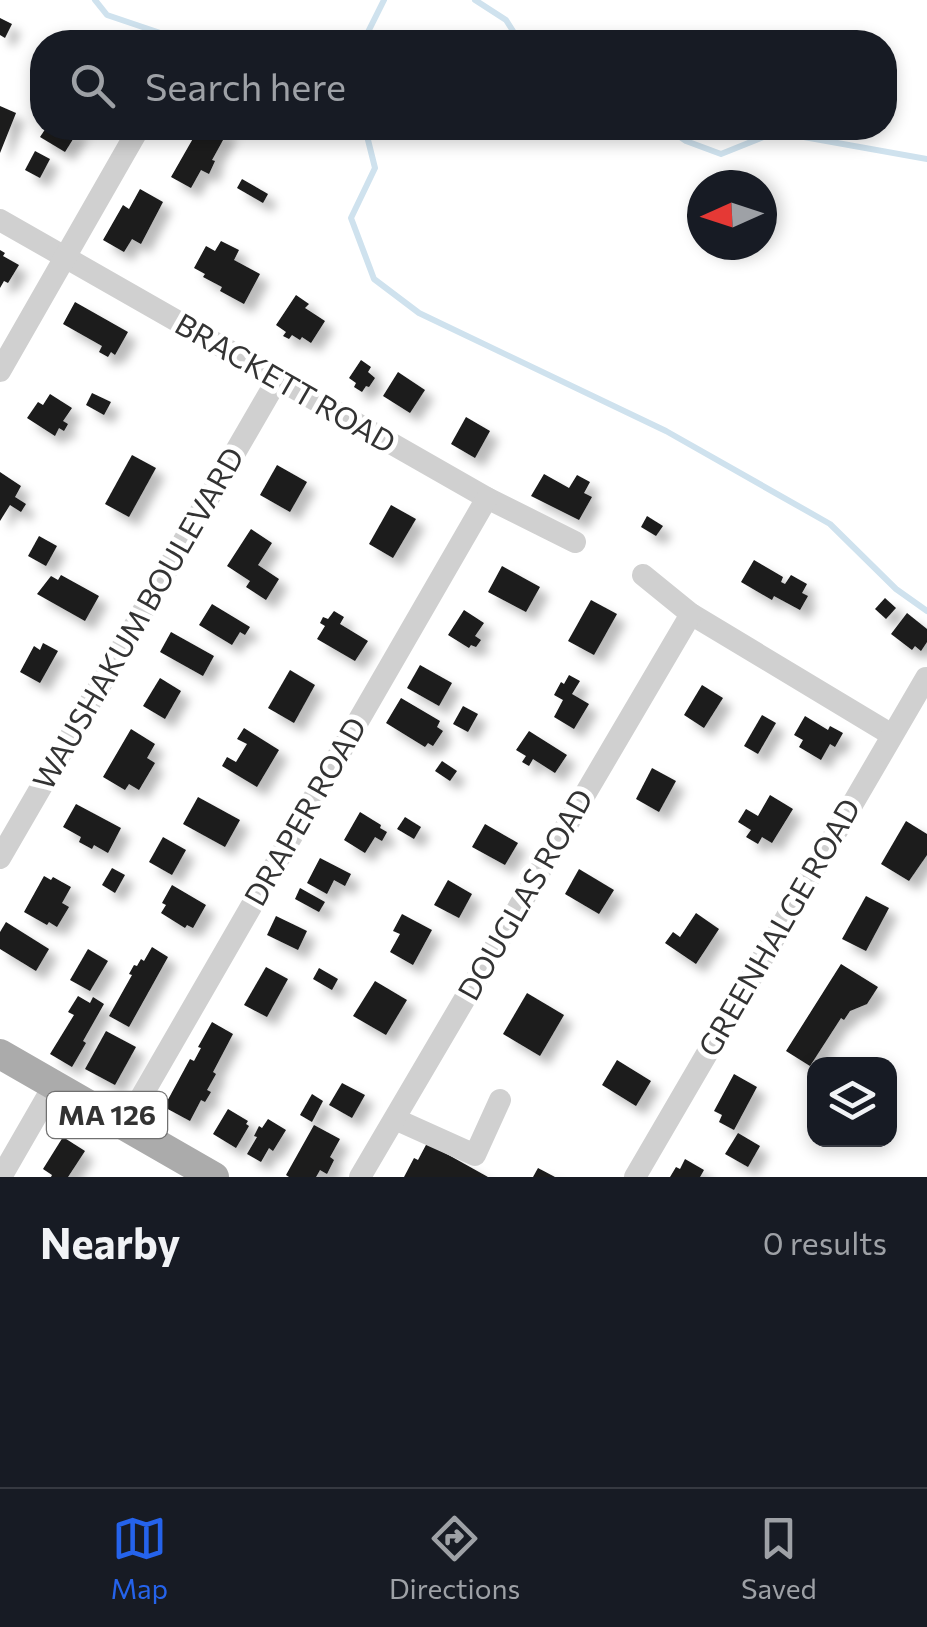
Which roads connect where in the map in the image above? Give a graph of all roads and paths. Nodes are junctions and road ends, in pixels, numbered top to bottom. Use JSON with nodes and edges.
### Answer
{"nodes":[{"id":1,"x":133,"y":140,"type":"edge"},
{"id":2,"x":0,"y":220,"type":"edge"},
{"id":3,"x":65,"y":258,"type":"junction"},
{"id":4,"x":0,"y":372,"type":"edge"},
{"id":5,"x":277,"y":380,"type":"junction"},
{"id":6,"x":487,"y":498,"type":"junction"},
{"id":7,"x":574,"y":542,"type":"dead end"},
{"id":8,"x":643,"y":574,"type":"dead end"},
{"id":9,"x":692,"y":614,"type":"junction"},
{"id":10,"x":926,"y":678,"type":"edge"},
{"id":11,"x":892,"y":735,"type":"junction"},
{"id":12,"x":0,"y":858,"type":"edge"},
{"id":13,"x":0,"y":1054,"type":"edge"},
{"id":14,"x":54,"y":1085,"type":"junction"},
{"id":15,"x":500,"y":1100,"type":"dead end"},
{"id":16,"x":394,"y":1119,"type":"junction"},
{"id":17,"x":125,"y":1126,"type":"junction"},
{"id":18,"x":1,"y":1177,"type":"edge"},
{"id":19,"x":214,"y":1177,"type":"edge"},
{"id":20,"x":360,"y":1177,"type":"edge"},
{"id":21,"x":635,"y":1177,"type":"edge"}],
"edges":[{"from":1,"to":3,"type":"street"},
{"from":2,"to":3,"type":"street","name":"BRACKETT ROAD"},
{"from":3,"to":4,"type":"street"},
{"from":3,"to":5,"type":"street","name":"BRACKETT ROAD"},
{"from":5,"to":6,"type":"street","name":"BRACKETT ROAD"},
{"from":5,"to":12,"type":"street","name":"WAUSHAKUM BOULEVARD"},
{"from":6,"to":7,"type":"street","name":"BRACKETT ROAD"},
{"from":6,"to":17,"type":"street","name":"DRAPER ROAD"},
{"from":8,"to":9,"type":"street"},
{"from":9,"to":11,"type":"street"},
{"from":9,"to":16,"type":"street","name":"DOUGLAS ROAD"},
{"from":10,"to":11,"type":"street","name":"GREENHALGE ROAD"},
{"from":11,"to":21,"type":"street","name":"GREENHALGE ROAD"},
{"from":13,"to":14,"type":"main road","number":"MA 126"},
{"from":14,"to":17,"type":"main road","number":"MA 126"},
{"from":14,"to":18,"type":"street"},
{"from":15,"to":16,"type":"street"},
{"from":16,"to":20,"type":"street","name":"DOUGLAS ROAD"},
{"from":17,"to":19,"type":"main road","number":"MA 126"}]}
